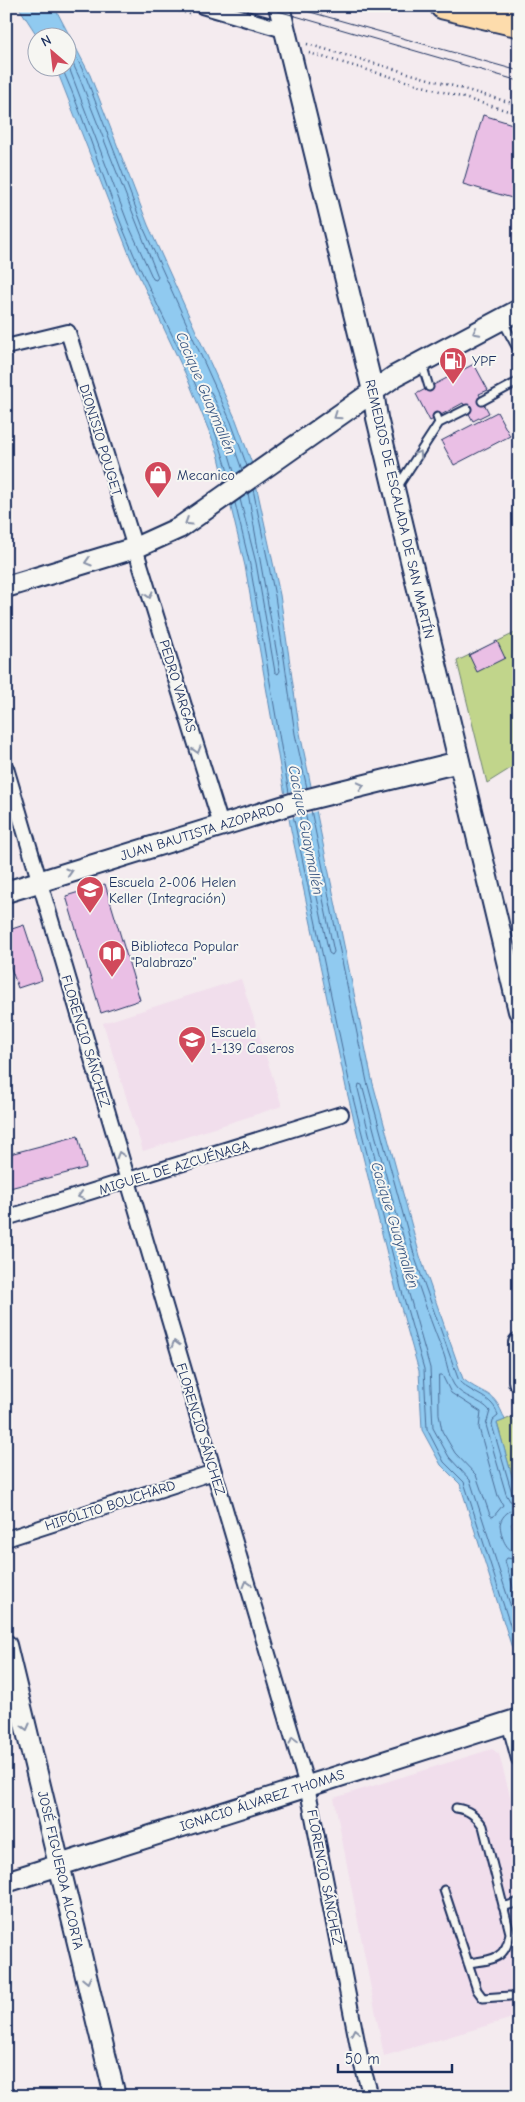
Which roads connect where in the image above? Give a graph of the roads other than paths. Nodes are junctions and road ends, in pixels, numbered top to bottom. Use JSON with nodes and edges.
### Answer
{"nodes":[{"id":1,"x":279,"y":6,"type":"edge"},
{"id":2,"x":442,"y":6,"type":"edge"},
{"id":3,"x":463,"y":6,"type":"edge"},
{"id":4,"x":199,"y":11,"type":"edge"},
{"id":5,"x":519,"y":24,"type":"edge"},
{"id":6,"x":286,"y":39,"type":"junction"},
{"id":7,"x":510,"y":314,"type":"edge"},
{"id":8,"x":6,"y":347,"type":"edge"},
{"id":9,"x":519,"y":352,"type":"edge"},
{"id":10,"x":422,"y":361,"type":"junction"},
{"id":11,"x":519,"y":381,"type":"edge"},
{"id":12,"x":429,"y":387,"type":"dead end"},
{"id":13,"x":373,"y":391,"type":"junction"},
{"id":14,"x":482,"y":401,"type":"dead end"},
{"id":15,"x":467,"y":409,"type":"dead end"},
{"id":16,"x":395,"y":491,"type":"junction"},
{"id":17,"x":135,"y":548,"type":"junction"},
{"id":18,"x":6,"y":587,"type":"edge"},
{"id":19,"x":459,"y":762,"type":"junction"},
{"id":20,"x":6,"y":768,"type":"edge"},
{"id":21,"x":221,"y":825,"type":"junction"},
{"id":22,"x":39,"y":882,"type":"junction"},
{"id":23,"x":6,"y":892,"type":"edge"},
{"id":24,"x":519,"y":1012,"type":"edge"},
{"id":25,"x":340,"y":1114,"type":"dead end"},
{"id":26,"x":128,"y":1182,"type":"junction"},
{"id":27,"x":6,"y":1218,"type":"edge"},
{"id":28,"x":519,"y":1344,"type":"edge"},
{"id":29,"x":519,"y":1380,"type":"edge"},
{"id":30,"x":214,"y":1472,"type":"junction"},
{"id":31,"x":6,"y":1539,"type":"edge"},
{"id":32,"x":6,"y":1645,"type":"edge"},
{"id":33,"x":514,"y":1721,"type":"edge"},
{"id":34,"x":519,"y":1759,"type":"edge"},
{"id":35,"x":307,"y":1786,"type":"junction"},
{"id":36,"x":456,"y":1808,"type":"dead end"},
{"id":37,"x":60,"y":1864,"type":"junction"},
{"id":38,"x":6,"y":1882,"type":"edge"},
{"id":39,"x":444,"y":1890,"type":"dead end"},
{"id":40,"x":519,"y":1902,"type":"edge"},
{"id":41,"x":503,"y":1907,"type":"junction"},
{"id":42,"x":468,"y":1963,"type":"junction"},
{"id":43,"x":510,"y":1996,"type":"dead end"},
{"id":44,"x":115,"y":2096,"type":"edge"},
{"id":45,"x":372,"y":2096,"type":"edge"}],
"edges":[{"from":1,"to":6,"type":"main road","name":"REMEDIOS DE ESCALADA DE SAN MARTÍN"},
{"from":2,"to":5,"type":"highway"},
{"from":3,"to":5,"type":"highway"},
{"from":4,"to":6,"type":"street"},
{"from":6,"to":13,"type":"main road","name":"REMEDIOS DE ESCALADA DE SAN MARTÍN"},
{"from":7,"to":9,"type":"lane"},
{"from":7,"to":10,"type":"main road","one_way":true},
{"from":8,"to":17,"type":"street","name":"DIONISIO POUGET"},
{"from":10,"to":12,"type":"lane"},
{"from":10,"to":13,"type":"main road"},
{"from":11,"to":14,"type":"lane"},
{"from":13,"to":16,"type":"main road","name":"REMEDIOS DE ESCALADA DE SAN MARTÍN"},
{"from":13,"to":17,"type":"main road","one_way":true},
{"from":16,"to":15,"type":"lane","one_way":true},
{"from":16,"to":19,"type":"main road","name":"REMEDIOS DE ESCALADA DE SAN MARTÍN"},
{"from":17,"to":18,"type":"main road","one_way":true},
{"from":17,"to":21,"type":"street","name":"PEDRO VARGAS","one_way":true},
{"from":21,"to":19,"type":"main road","name":"JUAN BAUTISTA AZOPARDO","one_way":true},
{"from":19,"to":24,"type":"main road","name":"REMEDIOS DE ESCALADA DE SAN MARTÍN"},
{"from":20,"to":22,"type":"street","name":"FLORENCIO SÁNCHEZ"},
{"from":22,"to":21,"type":"main road","name":"JUAN BAUTISTA AZOPARDO","one_way":true},
{"from":22,"to":23,"type":"main road","name":"JUAN BAUTISTA AZOPARDO"},
{"from":26,"to":22,"type":"street","name":"FLORENCIO SÁNCHEZ","one_way":true},
{"from":25,"to":26,"type":"street","name":"MIGUEL DE AZCUÉNAGA"},
{"from":26,"to":27,"type":"street","name":"MIGUEL DE AZCUÉNAGA","one_way":true},
{"from":30,"to":26,"type":"street","name":"FLORENCIO SÁNCHEZ","one_way":true},
{"from":28,"to":29,"type":"main road"},
{"from":30,"to":31,"type":"street","name":"HIPÓLITO BOUCHARD"},
{"from":35,"to":30,"type":"street","name":"FLORENCIO SÁNCHEZ","one_way":true},
{"from":32,"to":37,"type":"main road","name":"JOSÉ FIGUEROA ALCORTA","one_way":true},
{"from":33,"to":34,"type":"street"},
{"from":33,"to":35,"type":"main road","name":"IGNACIO ÁLVAREZ THOMAS"},
{"from":35,"to":37,"type":"main road","name":"IGNACIO ÁLVAREZ THOMAS"},
{"from":45,"to":35,"type":"street","name":"FLORENCIO SÁNCHEZ","one_way":true},
{"from":36,"to":41,"type":"lane"},
{"from":37,"to":38,"type":"main road","name":"IGNACIO ÁLVAREZ THOMAS"},
{"from":37,"to":44,"type":"main road","name":"JOSÉ FIGUEROA ALCORTA","one_way":true},
{"from":39,"to":42,"type":"lane"},
{"from":40,"to":41,"type":"lane"},
{"from":41,"to":42,"type":"lane"},
{"from":42,"to":43,"type":"lane"}]}
